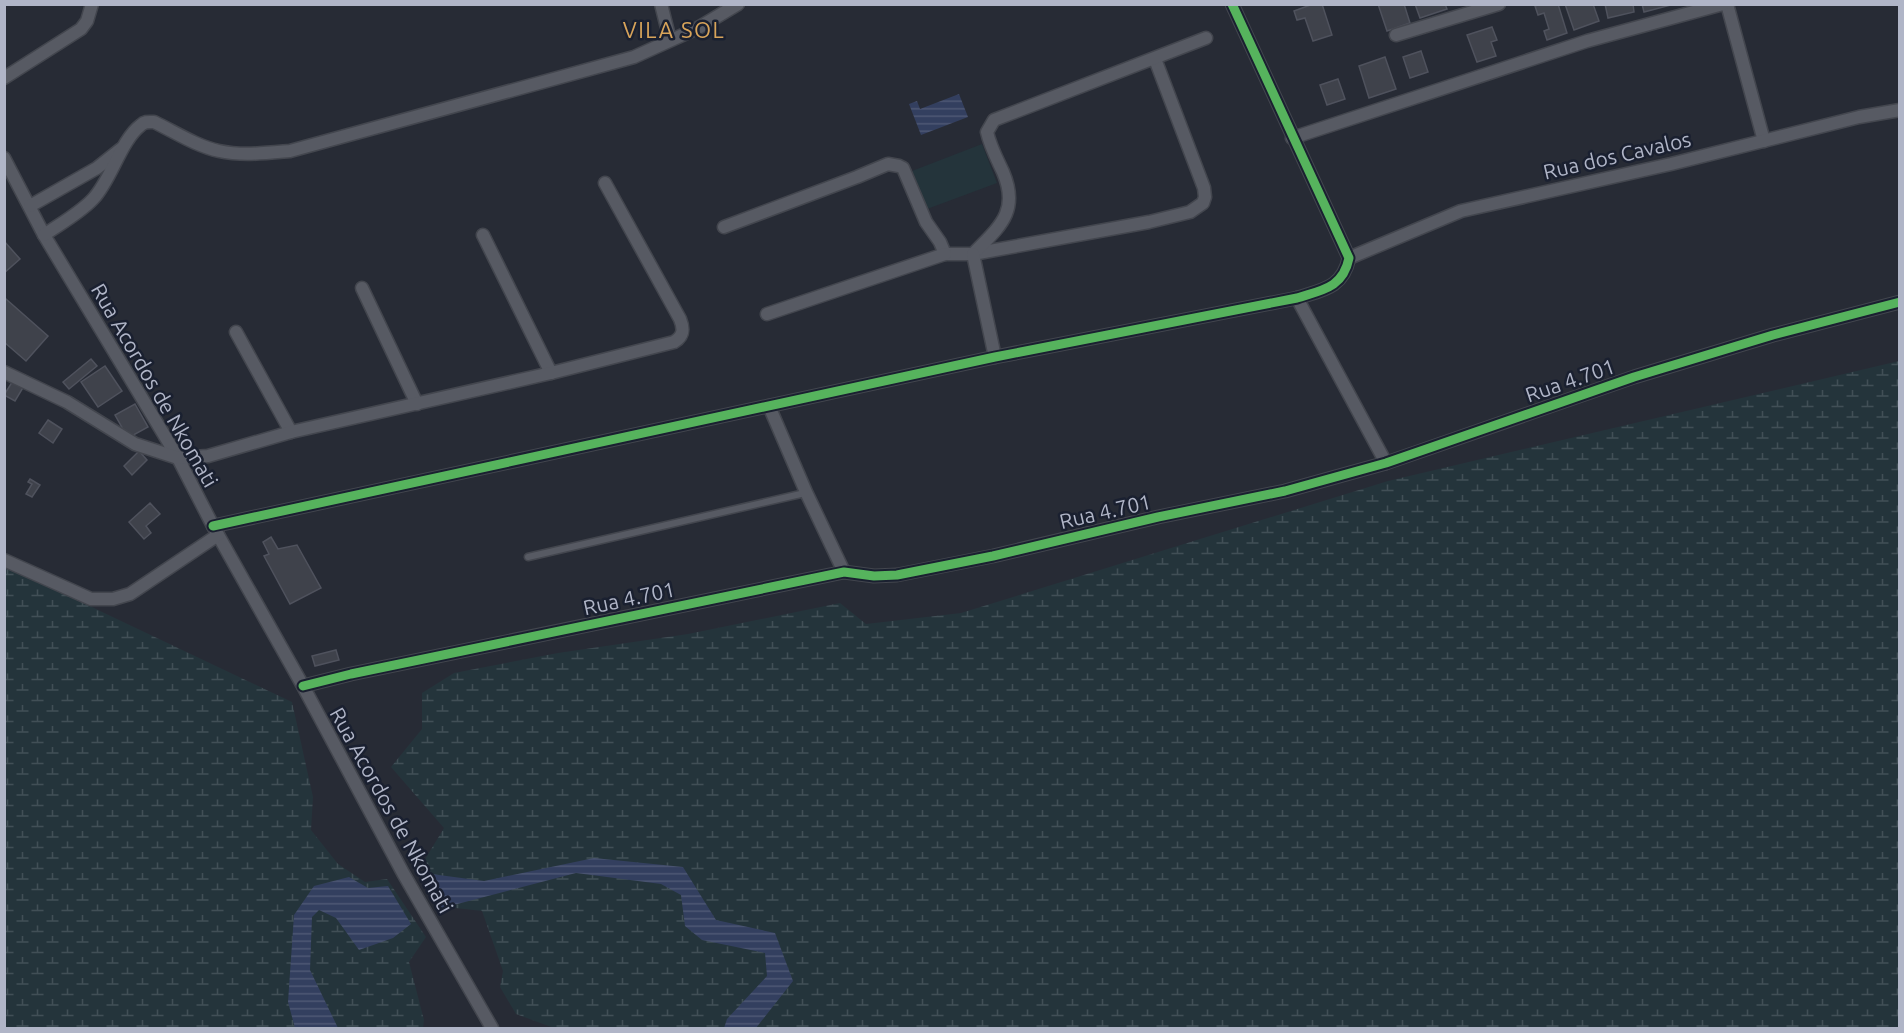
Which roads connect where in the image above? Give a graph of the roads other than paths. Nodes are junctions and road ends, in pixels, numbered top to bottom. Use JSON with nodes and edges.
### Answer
{"nodes":[{"id":1,"x":92,"y":4,"type":"edge"},
{"id":2,"x":661,"y":4,"type":"edge"},
{"id":3,"x":738,"y":4,"type":"edge"},
{"id":4,"x":1232,"y":4,"type":"edge"},
{"id":5,"x":1499,"y":4,"type":"edge"},
{"id":6,"x":1725,"y":4,"type":"edge"},
{"id":7,"x":1396,"y":35,"type":"dead end"},
{"id":8,"x":1206,"y":38,"type":"dead end"},
{"id":9,"x":670,"y":40,"type":"junction"},
{"id":10,"x":1155,"y":59,"type":"junction"},
{"id":11,"x":4,"y":78,"type":"edge"},
{"id":12,"x":1899,"y":110,"type":"edge"},
{"id":13,"x":1292,"y":138,"type":"junction"},
{"id":14,"x":1764,"y":141,"type":"junction"},
{"id":15,"x":124,"y":147,"type":"junction"},
{"id":16,"x":4,"y":158,"type":"edge"},
{"id":17,"x":605,"y":183,"type":"dead end"},
{"id":18,"x":30,"y":206,"type":"junction"},
{"id":19,"x":724,"y":227,"type":"dead end"},
{"id":20,"x":44,"y":235,"type":"junction"},
{"id":21,"x":483,"y":235,"type":"dead end"},
{"id":22,"x":945,"y":254,"type":"junction"},
{"id":23,"x":973,"y":254,"type":"junction"},
{"id":24,"x":1349,"y":258,"type":"junction"},
{"id":25,"x":362,"y":288,"type":"dead end"},
{"id":26,"x":1297,"y":298,"type":"junction"},
{"id":27,"x":1899,"y":302,"type":"edge"},
{"id":28,"x":766,"y":314,"type":"dead end"},
{"id":29,"x":236,"y":332,"type":"dead end"},
{"id":30,"x":995,"y":357,"type":"junction"},
{"id":31,"x":4,"y":372,"type":"edge"},
{"id":32,"x":551,"y":373,"type":"junction"},
{"id":33,"x":417,"y":404,"type":"junction"},
{"id":34,"x":769,"y":406,"type":"junction"},
{"id":35,"x":291,"y":432,"type":"junction"},
{"id":36,"x":178,"y":458,"type":"junction"},
{"id":37,"x":1386,"y":463,"type":"junction"},
{"id":38,"x":806,"y":492,"type":"junction"},
{"id":39,"x":215,"y":530,"type":"junction"},
{"id":40,"x":528,"y":557,"type":"dead end"},
{"id":41,"x":4,"y":560,"type":"edge"},
{"id":42,"x":844,"y":572,"type":"junction"},
{"id":43,"x":303,"y":686,"type":"junction"},
{"id":44,"x":492,"y":1029,"type":"edge"}],
"edges":[{"from":1,"to":11,"type":"street"},
{"from":2,"to":9,"type":"street"},
{"from":3,"to":9,"type":"street"},
{"from":4,"to":13,"type":"street"},
{"from":5,"to":7,"type":"street"},
{"from":6,"to":13,"type":"street"},
{"from":6,"to":14,"type":"street"},
{"from":8,"to":10,"type":"street"},
{"from":9,"to":15,"type":"street"},
{"from":10,"to":23,"type":"street"},
{"from":10,"to":23,"type":"street"},
{"from":12,"to":14,"type":"street","name":"Rua dos Cavalos"},
{"from":13,"to":24,"type":"street"},
{"from":14,"to":24,"type":"street","name":"Rua dos Cavalos"},
{"from":15,"to":18,"type":"street"},
{"from":15,"to":20,"type":"street"},
{"from":16,"to":18,"type":"street","name":"Rua Acordos de Nkomati"},
{"from":17,"to":32,"type":"street"},
{"from":18,"to":20,"type":"street","name":"Rua Acordos de Nkomati"},
{"from":19,"to":22,"type":"street"},
{"from":20,"to":36,"type":"street","name":"Rua Acordos de Nkomati"},
{"from":21,"to":32,"type":"street"},
{"from":22,"to":23,"type":"street"},
{"from":22,"to":28,"type":"street"},
{"from":23,"to":30,"type":"street"},
{"from":24,"to":26,"type":"street"},
{"from":25,"to":33,"type":"street"},
{"from":26,"to":30,"type":"street"},
{"from":26,"to":37,"type":"street"},
{"from":27,"to":37,"type":"street","name":"Rua 4.701"},
{"from":29,"to":35,"type":"street"},
{"from":30,"to":34,"type":"street"},
{"from":31,"to":36,"type":"street"},
{"from":32,"to":33,"type":"street"},
{"from":33,"to":35,"type":"street"},
{"from":34,"to":38,"type":"street"},
{"from":34,"to":39,"type":"street"},
{"from":35,"to":36,"type":"street"},
{"from":36,"to":39,"type":"street","name":"Rua Acordos de Nkomati"},
{"from":37,"to":42,"type":"street","name":"Rua 4.701"},
{"from":38,"to":40,"type":"lane"},
{"from":38,"to":42,"type":"street"},
{"from":39,"to":41,"type":"street"},
{"from":39,"to":43,"type":"street","name":"Rua Acordos de Nkomati"},
{"from":42,"to":43,"type":"street","name":"Rua 4.701"},
{"from":43,"to":44,"type":"street","name":"Rua Acordos de Nkomati"}]}
